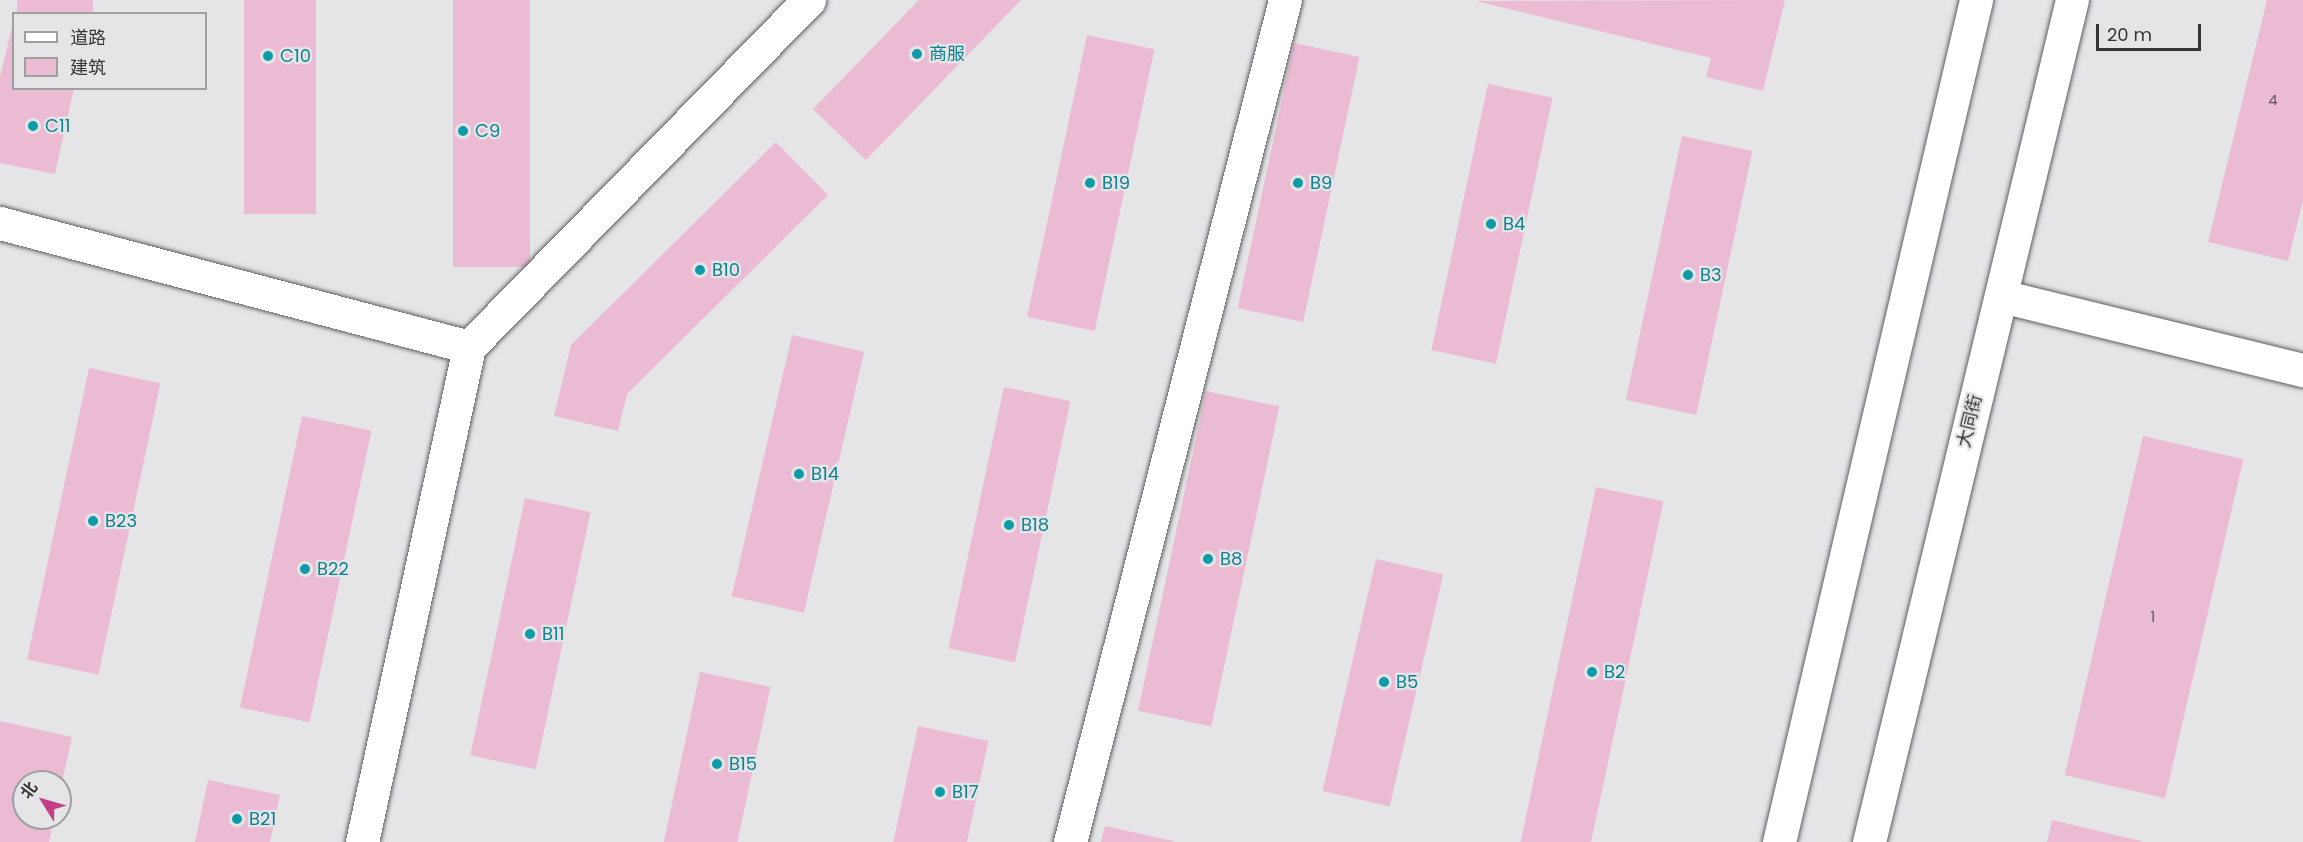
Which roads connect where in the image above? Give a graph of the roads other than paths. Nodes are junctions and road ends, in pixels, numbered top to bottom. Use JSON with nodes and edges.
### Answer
{"nodes":[{"id":1,"x":809,"y":0,"type":"edge"},
{"id":2,"x":1285,"y":0,"type":"edge"},
{"id":3,"x":1976,"y":0,"type":"edge"},
{"id":4,"x":2072,"y":0,"type":"edge"},
{"id":5,"x":0,"y":223,"type":"edge"},
{"id":6,"x":2001,"y":296,"type":"junction"},
{"id":7,"x":469,"y":347,"type":"junction"},
{"id":8,"x":2303,"y":370,"type":"edge"},
{"id":9,"x":362,"y":842,"type":"edge"},
{"id":10,"x":1070,"y":842,"type":"edge"},
{"id":11,"x":1779,"y":842,"type":"edge"},
{"id":12,"x":1869,"y":842,"type":"edge"}],
"edges":[{"from":1,"to":7,"type":"street"},
{"from":2,"to":10,"type":"street"},
{"from":3,"to":11,"type":"street"},
{"from":4,"to":6,"type":"street","name":"大同街"},
{"from":5,"to":7,"type":"street"},
{"from":6,"to":8,"type":"street"},
{"from":6,"to":12,"type":"street","name":"大同街"},
{"from":7,"to":9,"type":"street"}]}
